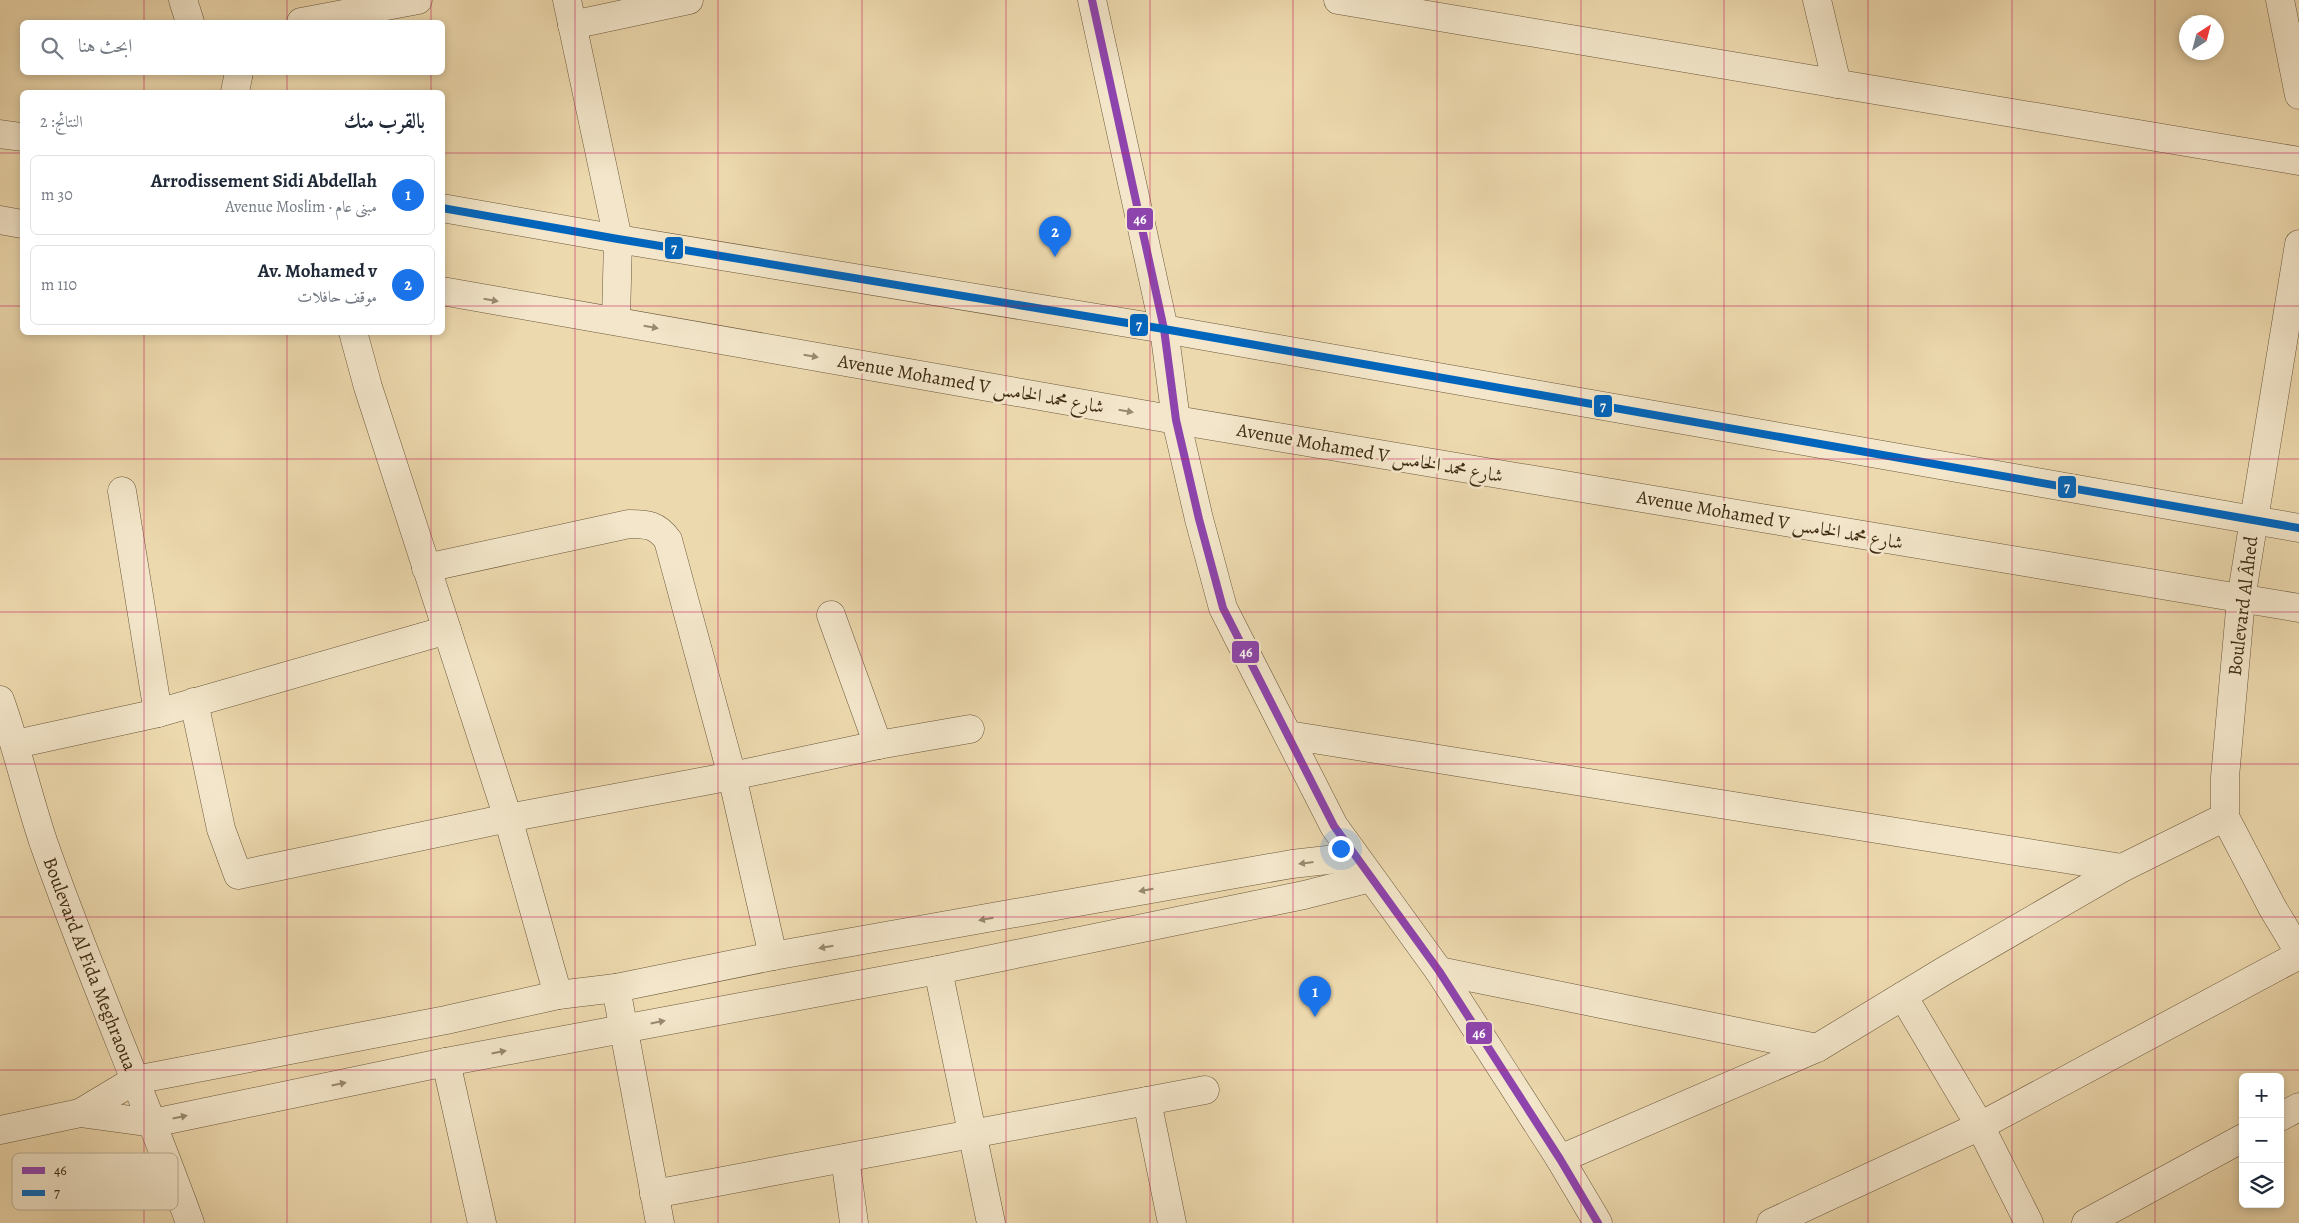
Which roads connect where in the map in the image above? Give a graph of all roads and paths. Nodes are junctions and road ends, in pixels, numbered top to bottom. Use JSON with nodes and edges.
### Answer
{"nodes":[{"id":1,"x":183,"y":0,"type":"edge"},
{"id":2,"x":418,"y":0,"type":"edge"},
{"id":3,"x":689,"y":0,"type":"edge"},
{"id":4,"x":1092,"y":0,"type":"edge"},
{"id":5,"x":1338,"y":0,"type":"edge"},
{"id":6,"x":1817,"y":0,"type":"edge"},
{"id":7,"x":2280,"y":0,"type":"edge"},
{"id":8,"x":570,"y":13,"type":"edge"},
{"id":9,"x":189,"y":20,"type":"edge"},
{"id":10,"x":312,"y":20,"type":"edge"},
{"id":11,"x":238,"y":75,"type":"edge"},
{"id":12,"x":1836,"y":84,"type":"junction"},
{"id":13,"x":235,"y":90,"type":"edge"},
{"id":14,"x":2299,"y":95,"type":"edge"},
{"id":15,"x":0,"y":134,"type":"edge"},
{"id":16,"x":20,"y":137,"type":"edge"},
{"id":17,"x":2299,"y":161,"type":"edge"},
{"id":18,"x":445,"y":209,"type":"edge"},
{"id":19,"x":0,"y":220,"type":"edge"},
{"id":20,"x":20,"y":224,"type":"edge"},
{"id":21,"x":618,"y":239,"type":"junction"},
{"id":22,"x":2299,"y":244,"type":"edge"},
{"id":23,"x":445,"y":292,"type":"edge"},
{"id":24,"x":616,"y":321,"type":"junction"},
{"id":25,"x":1164,"y":329,"type":"junction"},
{"id":26,"x":353,"y":335,"type":"edge"},
{"id":27,"x":1176,"y":420,"type":"junction"},
{"id":28,"x":122,"y":492,"type":"dead end"},
{"id":29,"x":2253,"y":520,"type":"junction"},
{"id":30,"x":2299,"y":528,"type":"edge"},
{"id":31,"x":426,"y":568,"type":"junction"},
{"id":32,"x":2241,"y":598,"type":"junction"},
{"id":33,"x":2299,"y":608,"type":"edge"},
{"id":34,"x":831,"y":615,"type":"dead end"},
{"id":35,"x":446,"y":630,"type":"junction"},
{"id":36,"x":0,"y":700,"type":"edge"},
{"id":37,"x":194,"y":702,"type":"junction"},
{"id":38,"x":158,"y":713,"type":"junction"},
{"id":39,"x":970,"y":729,"type":"dead end"},
{"id":40,"x":1288,"y":734,"type":"junction"},
{"id":41,"x":16,"y":744,"type":"junction"},
{"id":42,"x":878,"y":745,"type":"junction"},
{"id":43,"x":11,"y":774,"type":"edge"},
{"id":44,"x":732,"y":776,"type":"junction"},
{"id":45,"x":2225,"y":816,"type":"junction"},
{"id":46,"x":508,"y":818,"type":"junction"},
{"id":47,"x":1354,"y":857,"type":"junction"},
{"id":48,"x":2122,"y":868,"type":"junction"},
{"id":49,"x":1371,"y":878,"type":"junction"},
{"id":50,"x":2272,"y":907,"type":"junction"},
{"id":51,"x":2299,"y":913,"type":"edge"},
{"id":52,"x":2299,"y":953,"type":"edge"},
{"id":53,"x":773,"y":956,"type":"junction"},
{"id":54,"x":938,"y":970,"type":"junction"},
{"id":55,"x":1439,"y":971,"type":"junction"},
{"id":56,"x":616,"y":988,"type":"junction"},
{"id":57,"x":558,"y":995,"type":"junction"},
{"id":58,"x":1903,"y":996,"type":"junction"},
{"id":59,"x":625,"y":1029,"type":"junction"},
{"id":60,"x":1817,"y":1048,"type":"junction"},
{"id":61,"x":446,"y":1062,"type":"junction"},
{"id":62,"x":134,"y":1080,"type":"junction"},
{"id":63,"x":1205,"y":1090,"type":"dead end"},
{"id":64,"x":1147,"y":1101,"type":"junction"},
{"id":65,"x":2299,"y":1107,"type":"edge"},
{"id":66,"x":80,"y":1113,"type":"junction"},
{"id":67,"x":2284,"y":1115,"type":"edge"},
{"id":68,"x":153,"y":1122,"type":"junction"},
{"id":69,"x":1980,"y":1126,"type":"junction"},
{"id":70,"x":0,"y":1130,"type":"edge"},
{"id":71,"x":972,"y":1134,"type":"junction"},
{"id":72,"x":2239,"y":1140,"type":"edge"},
{"id":73,"x":164,"y":1153,"type":"edge"},
{"id":74,"x":845,"y":1158,"type":"junction"},
{"id":75,"x":1560,"y":1159,"type":"junction"},
{"id":76,"x":178,"y":1190,"type":"edge"},
{"id":77,"x":654,"y":1194,"type":"junction"},
{"id":78,"x":190,"y":1223,"type":"edge"},
{"id":79,"x":482,"y":1223,"type":"edge"},
{"id":80,"x":660,"y":1223,"type":"edge"},
{"id":81,"x":854,"y":1223,"type":"edge"},
{"id":82,"x":991,"y":1223,"type":"edge"},
{"id":83,"x":1172,"y":1223,"type":"edge"},
{"id":84,"x":1598,"y":1223,"type":"edge"},
{"id":85,"x":1772,"y":1223,"type":"edge"},
{"id":86,"x":2029,"y":1223,"type":"edge"},
{"id":87,"x":2086,"y":1223,"type":"edge"}],
"edges":[{"from":1,"to":9,"type":"street"},
{"from":2,"to":10,"type":"street"},
{"from":3,"to":8,"type":"street"},
{"from":4,"to":25,"type":"street"},
{"from":5,"to":12,"type":"street"},
{"from":6,"to":12,"type":"street"},
{"from":7,"to":14,"type":"street"},
{"from":8,"to":21,"type":"street"},
{"from":11,"to":13,"type":"street"},
{"from":12,"to":17,"type":"street"},
{"from":15,"to":16,"type":"street"},
{"from":18,"to":21,"type":"street"},
{"from":19,"to":20,"type":"street"},
{"from":21,"to":24,"type":"street"},
{"from":21,"to":25,"type":"street"},
{"from":22,"to":29,"type":"street","name":"Boulevard Al Âhed"},
{"from":23,"to":24,"type":"street","name":"Avenue Mohamed V شارع محمد الخامس","one_way":true},
{"from":24,"to":27,"type":"street","name":"Avenue Mohamed V شارع محمد الخامس","one_way":true},
{"from":25,"to":27,"type":"street"},
{"from":25,"to":29,"type":"street"},
{"from":26,"to":31,"type":"street"},
{"from":27,"to":32,"type":"street","name":"Avenue Mohamed V شارع محمد الخامس"},
{"from":27,"to":40,"type":"street"},
{"from":28,"to":38,"type":"street"},
{"from":29,"to":30,"type":"street"},
{"from":29,"to":32,"type":"street","name":"Boulevard Al Âhed"},
{"from":31,"to":35,"type":"street"},
{"from":31,"to":44,"type":"street"},
{"from":32,"to":33,"type":"street","name":"Avenue Mohamed V شارع محمد الخامس"},
{"from":32,"to":45,"type":"street","name":"Boulevard Al Âhed"},
{"from":34,"to":42,"type":"street"},
{"from":35,"to":37,"type":"street"},
{"from":35,"to":46,"type":"street"},
{"from":36,"to":41,"type":"street","name":"Boulevard Al Fida Meghraoua"},
{"from":37,"to":38,"type":"street"},
{"from":37,"to":46,"type":"street"},
{"from":38,"to":41,"type":"street"},
{"from":39,"to":42,"type":"street"},
{"from":40,"to":47,"type":"street"},
{"from":40,"to":48,"type":"street"},
{"from":41,"to":43,"type":"street","name":"Boulevard Al Fida Meghraoua"},
{"from":42,"to":44,"type":"street"},
{"from":43,"to":62,"type":"street","name":"Boulevard Al Fida Meghraoua"},
{"from":44,"to":46,"type":"street"},
{"from":44,"to":53,"type":"street"},
{"from":45,"to":48,"type":"street"},
{"from":45,"to":50,"type":"street","name":"Boulevard Al Âhed"},
{"from":46,"to":57,"type":"street"},
{"from":47,"to":49,"type":"street"},
{"from":47,"to":53,"type":"street","one_way":true},
{"from":48,"to":58,"type":"street"},
{"from":49,"to":54,"type":"street"},
{"from":49,"to":55,"type":"street"},
{"from":50,"to":51,"type":"street"},
{"from":50,"to":52,"type":"street","name":"Boulevard Al Âhed"},
{"from":52,"to":69,"type":"street"},
{"from":53,"to":56,"type":"street"},
{"from":59,"to":54,"type":"street","one_way":true},
{"from":54,"to":71,"type":"street"},
{"from":55,"to":60,"type":"street"},
{"from":55,"to":75,"type":"street"},
{"from":56,"to":57,"type":"street"},
{"from":56,"to":59,"type":"street"},
{"from":57,"to":62,"type":"street"},
{"from":58,"to":60,"type":"street"},
{"from":58,"to":69,"type":"street"},
{"from":61,"to":59,"type":"street","one_way":true},
{"from":59,"to":77,"type":"street"},
{"from":60,"to":75,"type":"street"},
{"from":68,"to":61,"type":"street","one_way":true},
{"from":61,"to":79,"type":"street"},
{"from":62,"to":66,"type":"street"},
{"from":62,"to":68,"type":"street","name":"Boulevard Al Fida Meghraoua"},
{"from":63,"to":64,"type":"street"},
{"from":64,"to":71,"type":"street"},
{"from":64,"to":83,"type":"street"},
{"from":65,"to":67,"type":"street"},
{"from":66,"to":68,"type":"street"},
{"from":66,"to":70,"type":"street"},
{"from":68,"to":73,"type":"street","name":"Boulevard Al Fida Meghraoua"},
{"from":69,"to":85,"type":"street"},
{"from":69,"to":86,"type":"street"},
{"from":71,"to":74,"type":"street"},
{"from":71,"to":82,"type":"street"},
{"from":72,"to":87,"type":"street"},
{"from":74,"to":77,"type":"street"},
{"from":74,"to":81,"type":"street"},
{"from":75,"to":84,"type":"street"},
{"from":76,"to":78,"type":"street","name":"Boulevard Al Fida Meghraoua"},
{"from":77,"to":80,"type":"street"}]}
